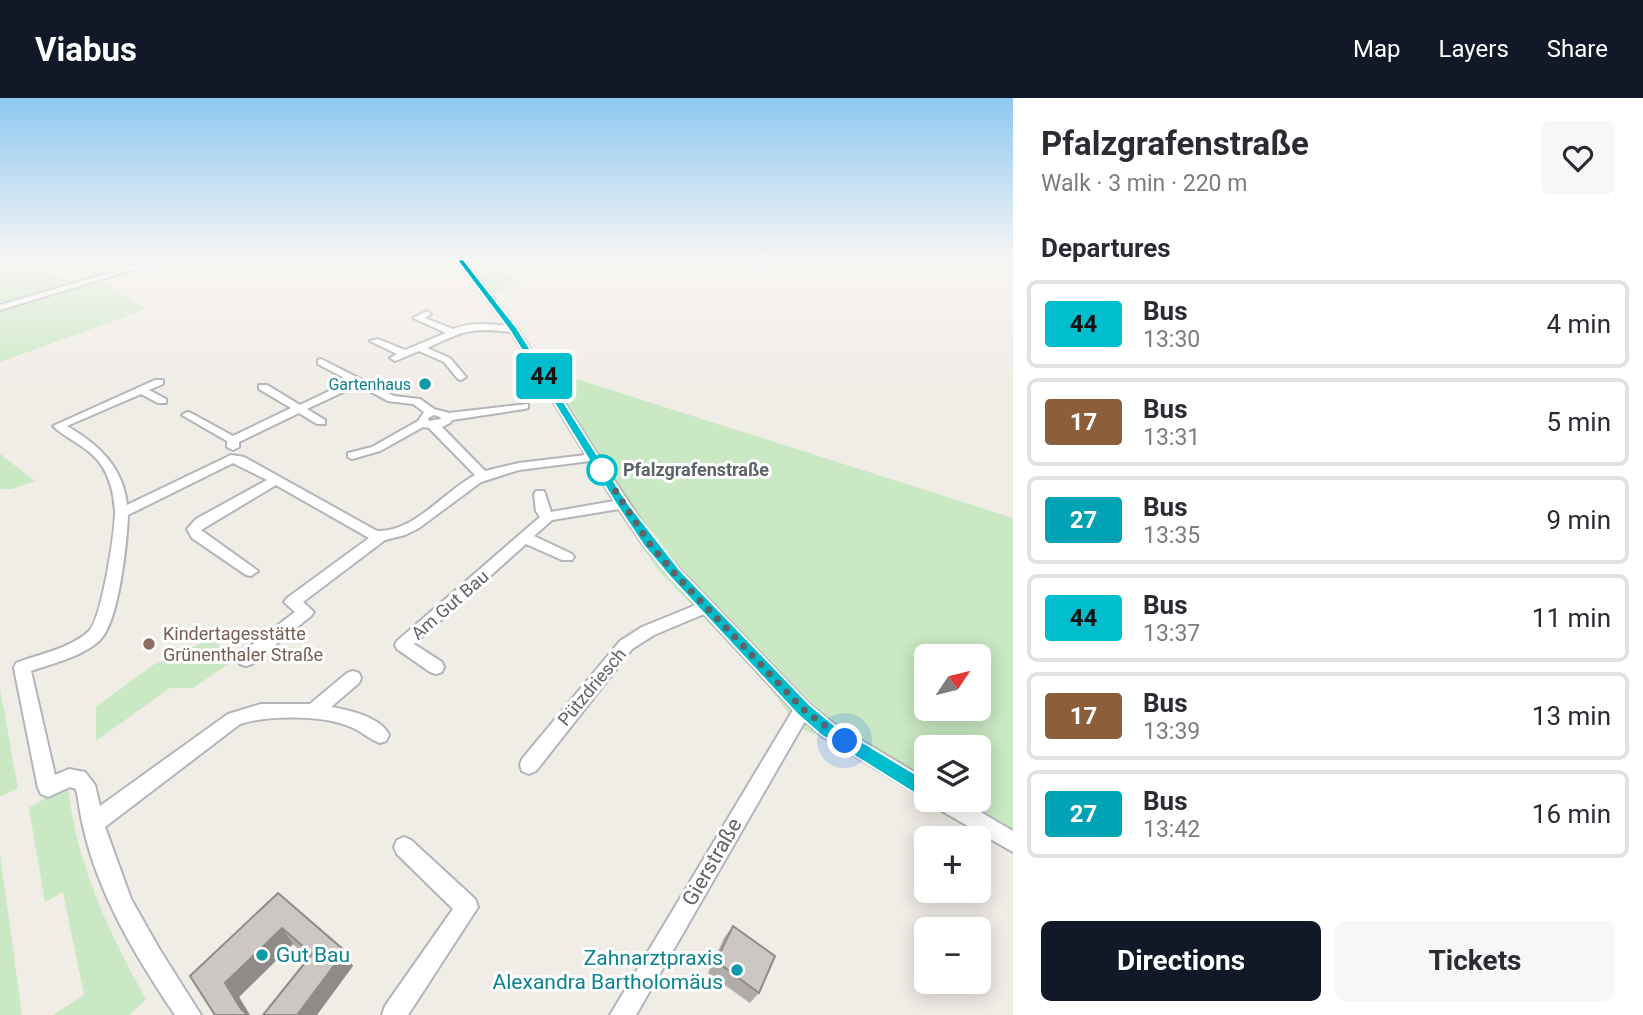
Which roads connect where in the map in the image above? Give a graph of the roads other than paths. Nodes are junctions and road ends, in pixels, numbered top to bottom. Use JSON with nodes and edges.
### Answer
{"nodes":[{"id":1,"x":18,"y":303,"type":"edge"},
{"id":2,"x":493,"y":303,"type":"edge"},
{"id":3,"x":0,"y":308,"type":"edge"},
{"id":4,"x":427,"y":314,"type":"dead end"},
{"id":5,"x":514,"y":330,"type":"junction"},
{"id":6,"x":452,"y":332,"type":"junction"},
{"id":7,"x":375,"y":341,"type":"dead end"},
{"id":8,"x":418,"y":347,"type":"junction"},
{"id":9,"x":321,"y":362,"type":"dead end"},
{"id":10,"x":461,"y":377,"type":"dead end"},
{"id":11,"x":358,"y":381,"type":"junction"},
{"id":12,"x":159,"y":382,"type":"dead end"},
{"id":13,"x":263,"y":387,"type":"dead end"},
{"id":14,"x":143,"y":391,"type":"junction"},
{"id":15,"x":162,"y":401,"type":"dead end"},
{"id":16,"x":524,"y":406,"type":"dead end"},
{"id":17,"x":298,"y":409,"type":"junction"},
{"id":18,"x":431,"y":412,"type":"junction"},
{"id":19,"x":187,"y":415,"type":"dead end"},
{"id":20,"x":447,"y":417,"type":"junction"},
{"id":21,"x":321,"y":422,"type":"dead end"},
{"id":22,"x":428,"y":424,"type":"junction"},
{"id":23,"x":233,"y":440,"type":"junction"},
{"id":24,"x":352,"y":455,"type":"dead end"},
{"id":25,"x":595,"y":457,"type":"junction"},
{"id":26,"x":231,"y":459,"type":"junction"},
{"id":27,"x":483,"y":476,"type":"junction"},
{"id":28,"x":276,"y":480,"type":"junction"},
{"id":29,"x":540,"y":494,"type":"dead end"},
{"id":30,"x":622,"y":504,"type":"junction"},
{"id":31,"x":122,"y":512,"type":"junction"},
{"id":32,"x":548,"y":517,"type":"junction"},
{"id":33,"x":380,"y":537,"type":"junction"},
{"id":34,"x":526,"y":538,"type":"junction"},
{"id":35,"x":566,"y":557,"type":"dead end"},
{"id":36,"x":251,"y":571,"type":"dead end"},
{"id":37,"x":706,"y":607,"type":"junction"},
{"id":38,"x":246,"y":659,"type":"dead end"},
{"id":39,"x":436,"y":667,"type":"dead end"},
{"id":40,"x":353,"y":678,"type":"dead end"},
{"id":41,"x":803,"y":709,"type":"junction"},
{"id":42,"x":310,"y":713,"type":"junction"},
{"id":43,"x":380,"y":735,"type":"dead end"},
{"id":44,"x":529,"y":765,"type":"dead end"},
{"id":45,"x":914,"y":783,"type":"edge"},
{"id":46,"x":962,"y":812,"type":"edge"},
{"id":47,"x":92,"y":824,"type":"junction"},
{"id":48,"x":1013,"y":842,"type":"edge"},
{"id":49,"x":404,"y":847,"type":"dead end"},
{"id":50,"x":189,"y":1015,"type":"edge"},
{"id":51,"x":394,"y":1015,"type":"edge"},
{"id":52,"x":622,"y":1015,"type":"edge"}],
"edges":[{"from":1,"to":3,"type":"street"},
{"from":2,"to":5,"type":"street"},
{"from":4,"to":6,"type":"street"},
{"from":5,"to":6,"type":"street"},
{"from":5,"to":25,"type":"street"},
{"from":6,"to":8,"type":"street"},
{"from":7,"to":8,"type":"street"},
{"from":8,"to":10,"type":"street"},
{"from":9,"to":11,"type":"street"},
{"from":11,"to":17,"type":"street"},
{"from":11,"to":18,"type":"street"},
{"from":12,"to":14,"type":"street"},
{"from":13,"to":17,"type":"street"},
{"from":14,"to":15,"type":"street"},
{"from":14,"to":31,"type":"street"},
{"from":16,"to":20,"type":"street"},
{"from":17,"to":21,"type":"street"},
{"from":17,"to":23,"type":"street"},
{"from":18,"to":20,"type":"street"},
{"from":18,"to":22,"type":"street"},
{"from":19,"to":23,"type":"street"},
{"from":20,"to":22,"type":"street"},
{"from":22,"to":24,"type":"street"},
{"from":22,"to":27,"type":"street"},
{"from":23,"to":26,"type":"street"},
{"from":25,"to":27,"type":"street"},
{"from":25,"to":30,"type":"street"},
{"from":26,"to":28,"type":"street"},
{"from":26,"to":31,"type":"street"},
{"from":27,"to":33,"type":"street"},
{"from":28,"to":33,"type":"street"},
{"from":28,"to":36,"type":"street"},
{"from":29,"to":32,"type":"street"},
{"from":30,"to":32,"type":"street"},
{"from":30,"to":37,"type":"street"},
{"from":31,"to":47,"type":"street"},
{"from":32,"to":34,"type":"street","name":"Am Gut Bau"},
{"from":33,"to":38,"type":"street"},
{"from":34,"to":35,"type":"street"},
{"from":34,"to":39,"type":"street","name":"Am Gut Bau"},
{"from":37,"to":41,"type":"street"},
{"from":37,"to":44,"type":"street","name":"Pützdriesch"},
{"from":40,"to":42,"type":"street"},
{"from":41,"to":45,"type":"street"},
{"from":41,"to":52,"type":"street","name":"Gierstraße"},
{"from":42,"to":43,"type":"street"},
{"from":42,"to":47,"type":"street"},
{"from":46,"to":48,"type":"street"},
{"from":47,"to":50,"type":"street"},
{"from":49,"to":51,"type":"street"}]}
